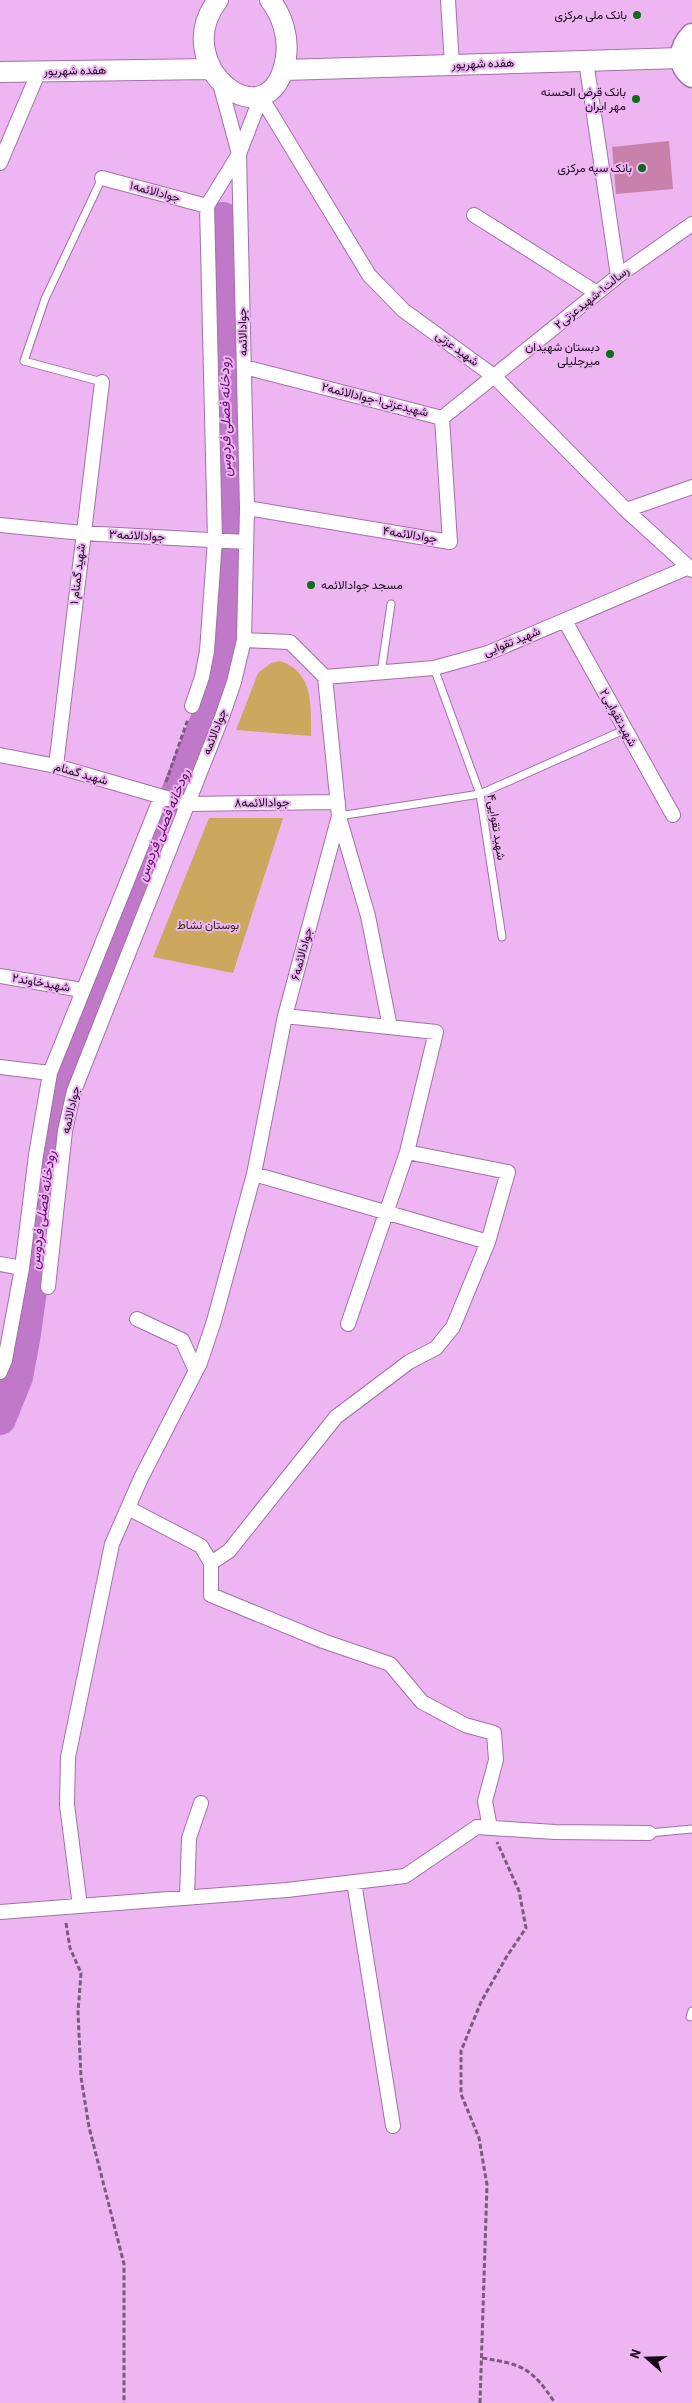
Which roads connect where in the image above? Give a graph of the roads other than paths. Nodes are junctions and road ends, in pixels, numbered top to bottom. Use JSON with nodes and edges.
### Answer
{"nodes":[{"id":1,"x":207,"y":0,"type":"edge"},
{"id":2,"x":218,"y":0,"type":"edge"},
{"id":3,"x":448,"y":0,"type":"edge"},
{"id":4,"x":275,"y":3,"type":"edge"},
{"id":5,"x":204,"y":30,"type":"junction"},
{"id":6,"x":692,"y":35,"type":"edge"},
{"id":7,"x":586,"y":61,"type":"junction"},
{"id":8,"x":452,"y":65,"type":"junction"},
{"id":9,"x":687,"y":67,"type":"edge"},
{"id":10,"x":284,"y":70,"type":"junction"},
{"id":11,"x":0,"y":72,"type":"edge"},
{"id":12,"x":39,"y":72,"type":"junction"},
{"id":13,"x":215,"y":74,"type":"junction"},
{"id":14,"x":261,"y":97,"type":"junction"},
{"id":15,"x":239,"y":154,"type":"junction"},
{"id":16,"x":0,"y":163,"type":"edge"},
{"id":17,"x":102,"y":178,"type":"joint"},
{"id":18,"x":207,"y":206,"type":"junction"},
{"id":19,"x":474,"y":215,"type":"dead end"},
{"id":20,"x":692,"y":224,"type":"edge"},
{"id":21,"x":618,"y":276,"type":"junction"},
{"id":22,"x":597,"y":293,"type":"junction"},
{"id":23,"x":244,"y":367,"type":"junction"},
{"id":24,"x":495,"y":377,"type":"junction"},
{"id":25,"x":102,"y":382,"type":"joint"},
{"id":26,"x":442,"y":418,"type":"junction"},
{"id":27,"x":692,"y":487,"type":"edge"},
{"id":28,"x":246,"y":508,"type":"junction"},
{"id":29,"x":626,"y":510,"type":"junction"},
{"id":30,"x":0,"y":525,"type":"edge"},
{"id":31,"x":82,"y":532,"type":"junction"},
{"id":32,"x":215,"y":540,"type":"junction"},
{"id":33,"x":246,"y":542,"type":"junction"},
{"id":34,"x":691,"y":569,"type":"edge"},
{"id":35,"x":391,"y":604,"type":"dead end"},
{"id":36,"x":564,"y":621,"type":"junction"},
{"id":37,"x":244,"y":640,"type":"junction"},
{"id":38,"x":434,"y":668,"type":"junction"},
{"id":39,"x":381,"y":673,"type":"junction"},
{"id":40,"x":325,"y":677,"type":"junction"},
{"id":41,"x":192,"y":706,"type":"road end"},
{"id":42,"x":624,"y":730,"type":"junction"},
{"id":43,"x":0,"y":755,"type":"edge"},
{"id":44,"x":56,"y":766,"type":"junction"},
{"id":45,"x":480,"y":794,"type":"junction"},
{"id":46,"x":161,"y":797,"type":"junction"},
{"id":47,"x":187,"y":804,"type":"junction"},
{"id":48,"x":338,"y":809,"type":"junction"},
{"id":49,"x":673,"y":815,"type":"dead end"},
{"id":50,"x":502,"y":937,"type":"dead end"},
{"id":51,"x":0,"y":976,"type":"edge"},
{"id":52,"x":82,"y":990,"type":"junction"},
{"id":53,"x":286,"y":1016,"type":"junction"},
{"id":54,"x":390,"y":1027,"type":"junction"},
{"id":55,"x":0,"y":1066,"type":"edge"},
{"id":56,"x":50,"y":1073,"type":"junction"},
{"id":57,"x":408,"y":1152,"type":"junction"},
{"id":58,"x":254,"y":1174,"type":"junction"},
{"id":59,"x":386,"y":1211,"type":"junction"},
{"id":60,"x":488,"y":1242,"type":"junction"},
{"id":61,"x":0,"y":1264,"type":"edge"},
{"id":62,"x":22,"y":1268,"type":"junction"},
{"id":63,"x":48,"y":1287,"type":"dead end"},
{"id":64,"x":137,"y":1319,"type":"dead end"},
{"id":65,"x":348,"y":1324,"type":"dead end"},
{"id":66,"x":196,"y":1371,"type":"junction"},
{"id":67,"x":0,"y":1372,"type":"edge"},
{"id":68,"x":128,"y":1508,"type":"junction"},
{"id":69,"x":211,"y":1563,"type":"junction"},
{"id":70,"x":200,"y":1803,"type":"dead end"},
{"id":71,"x":490,"y":1828,"type":"junction"},
{"id":72,"x":692,"y":1829,"type":"edge"},
{"id":73,"x":649,"y":1833,"type":"joint"},
{"id":74,"x":354,"y":1882,"type":"junction"},
{"id":75,"x":187,"y":1898,"type":"junction"},
{"id":76,"x":80,"y":1906,"type":"junction"},
{"id":77,"x":0,"y":1912,"type":"edge"},
{"id":78,"x":393,"y":2126,"type":"dead end"}],
"edges":[{"from":1,"to":5,"type":"main road"},
{"from":2,"to":5,"type":"main road"},
{"from":3,"to":8,"type":"street"},
{"from":4,"to":10,"type":"main road"},
{"from":5,"to":13,"type":"main road"},
{"from":6,"to":9,"type":"main road"},
{"from":7,"to":8,"type":"main road","name":"هفده شهریور"},
{"from":7,"to":9,"type":"main road","name":"هفده شهریور"},
{"from":7,"to":21,"type":"street"},
{"from":8,"to":10,"type":"main road","name":"هفده شهریور"},
{"from":10,"to":14,"type":"main road"},
{"from":11,"to":12,"type":"main road","name":"هفده شهریور"},
{"from":12,"to":13,"type":"main road","name":"هفده شهریور"},
{"from":12,"to":16,"type":"street"},
{"from":13,"to":14,"type":"main road"},
{"from":13,"to":15,"type":"street","name":"جوادالائمه"},
{"from":14,"to":15,"type":"street","name":"جوادالائمه"},
{"from":14,"to":24,"type":"street","name":"شهید عزتی"},
{"from":15,"to":18,"type":"street","name":"جوادالائمه"},
{"from":15,"to":23,"type":"street","name":"جوادالائمه"},
{"from":17,"to":18,"type":"street","name":"جوادالائمه۱"},
{"from":17,"to":25,"type":"lane"},
{"from":18,"to":32,"type":"street"},
{"from":19,"to":22,"type":"street"},
{"from":20,"to":21,"type":"street","name":"رسالت۱-شهیدعزتی۲"},
{"from":21,"to":22,"type":"street","name":"رسالت۱-شهیدعزتی۲"},
{"from":22,"to":24,"type":"street","name":"رسالت۱-شهیدعزتی۲"},
{"from":23,"to":26,"type":"street","name":"شهیدعزتی۱-جوادالائمه۲"},
{"from":23,"to":28,"type":"street","name":"جوادالائمه"},
{"from":24,"to":26,"type":"street","name":"شهیدعزتی۱-جوادالائمه۲"},
{"from":24,"to":29,"type":"street","name":"شهید عزتی"},
{"from":25,"to":31,"type":"street","name":"شهید گمنام ۱"},
{"from":26,"to":28,"type":"street","name":"جوادالائمه۴"},
{"from":27,"to":29,"type":"street"},
{"from":28,"to":33,"type":"street","name":"جوادالائمه"},
{"from":29,"to":34,"type":"street","name":"شهید عزتی"},
{"from":30,"to":31,"type":"street","name":"جوادالائمه۳"},
{"from":31,"to":32,"type":"street","name":"جوادالائمه۳"},
{"from":31,"to":44,"type":"street","name":"شهید گمنام ۱"},
{"from":32,"to":33,"type":"street","name":"جوادالائمه۳"},
{"from":32,"to":41,"type":"street"},
{"from":33,"to":37,"type":"street","name":"جوادالائمه"},
{"from":34,"to":36,"type":"street","name":"شهید تقوایی"},
{"from":35,"to":39,"type":"lane"},
{"from":36,"to":38,"type":"street","name":"شهید تقوایی"},
{"from":36,"to":42,"type":"street","name":"شهیدتقوایی۲"},
{"from":37,"to":40,"type":"street"},
{"from":37,"to":47,"type":"street","name":"جوادالائمه"},
{"from":38,"to":39,"type":"street","name":"شهید تقوایی"},
{"from":38,"to":45,"type":"lane","name":"شهید تقوایی۴"},
{"from":39,"to":40,"type":"street","name":"شهید تقوایی"},
{"from":40,"to":48,"type":"street","name":"جوادالائمه۶"},
{"from":42,"to":45,"type":"lane"},
{"from":42,"to":49,"type":"street","name":"شهیدتقوایی۲"},
{"from":43,"to":44,"type":"street","name":"شهید گمنام"},
{"from":44,"to":46,"type":"street","name":"شهید گمنام"},
{"from":45,"to":48,"type":"lane"},
{"from":45,"to":50,"type":"lane","name":"شهید تقوایی۴"},
{"from":46,"to":47,"type":"street","name":"شهید گمنام"},
{"from":46,"to":52,"type":"street","name":"جوادالائمه"},
{"from":47,"to":48,"type":"street","name":"جوادالائمه۸"},
{"from":47,"to":63,"type":"street","name":"جوادالائمه"},
{"from":48,"to":53,"type":"street","name":"جوادالائمه۶"},
{"from":48,"to":54,"type":"street"},
{"from":51,"to":52,"type":"street","name":"شهیدخاوند۲"},
{"from":52,"to":56,"type":"street","name":"جوادالائمه"},
{"from":53,"to":54,"type":"street"},
{"from":53,"to":58,"type":"street","name":"جوادالائمه۶"},
{"from":54,"to":57,"type":"street"},
{"from":55,"to":56,"type":"street"},
{"from":56,"to":62,"type":"street","name":"جوادالائمه"},
{"from":57,"to":59,"type":"street"},
{"from":57,"to":60,"type":"street"},
{"from":58,"to":59,"type":"street"},
{"from":58,"to":66,"type":"street","name":"جوادالائمه۶"},
{"from":59,"to":60,"type":"street"},
{"from":59,"to":65,"type":"street"},
{"from":60,"to":69,"type":"street"},
{"from":61,"to":62,"type":"street"},
{"from":62,"to":67,"type":"street","name":"جوادالائمه"},
{"from":64,"to":66,"type":"street"},
{"from":66,"to":68,"type":"street","name":"جوادالائمه۶"},
{"from":68,"to":69,"type":"street"},
{"from":68,"to":76,"type":"street","name":"جوادالائمه۶"},
{"from":69,"to":71,"type":"street"},
{"from":70,"to":75,"type":"street"},
{"from":71,"to":73,"type":"street"},
{"from":71,"to":74,"type":"street"},
{"from":72,"to":73,"type":"lane"},
{"from":74,"to":75,"type":"street"},
{"from":74,"to":78,"type":"street"},
{"from":75,"to":76,"type":"street"},
{"from":76,"to":77,"type":"street"}]}
